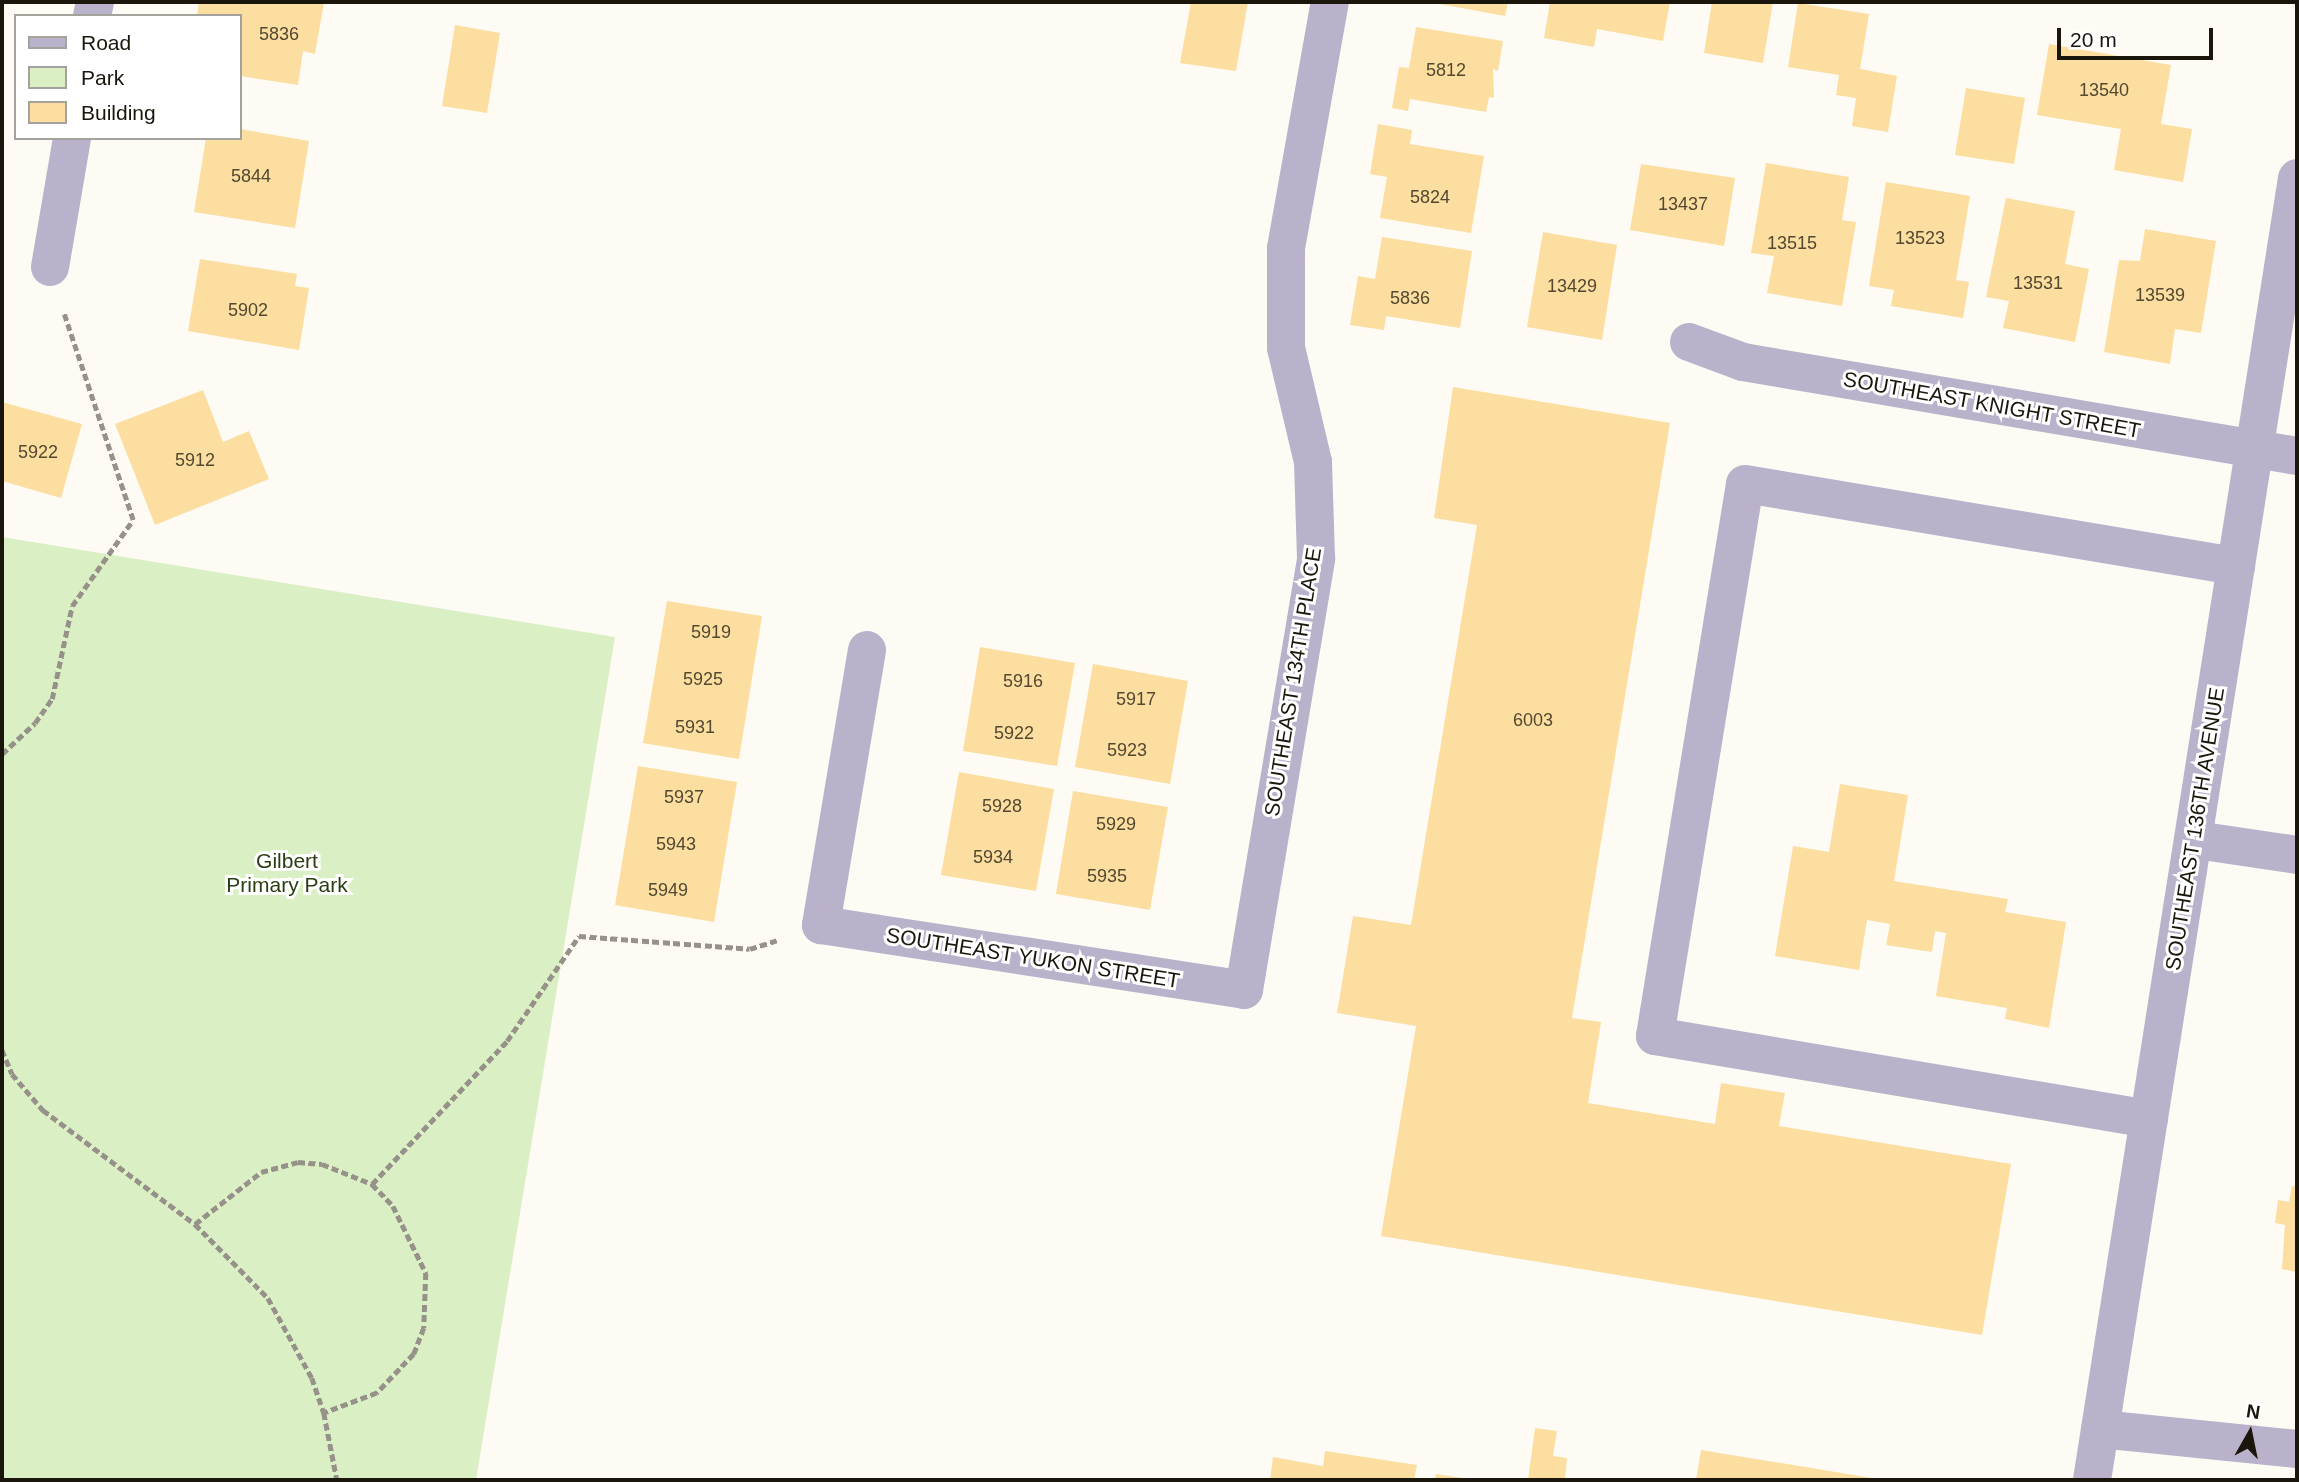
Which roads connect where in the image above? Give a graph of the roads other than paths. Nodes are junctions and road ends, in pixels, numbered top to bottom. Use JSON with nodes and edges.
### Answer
{"nodes":[{"id":1,"x":1330,"y":2,"type":"edge"},
{"id":2,"x":72,"y":140,"type":"edge"},
{"id":3,"x":2297,"y":178,"type":"edge"},
{"id":4,"x":50,"y":267,"type":"road end"},
{"id":5,"x":1689,"y":342,"type":"dead end"},
{"id":6,"x":2254,"y":450,"type":"junction"},
{"id":7,"x":2297,"y":456,"type":"edge"},
{"id":8,"x":2236,"y":566,"type":"junction"},
{"id":9,"x":867,"y":650,"type":"dead end"},
{"id":10,"x":2196,"y":840,"type":"junction"},
{"id":11,"x":2297,"y":855,"type":"edge"},
{"id":12,"x":1244,"y":990,"type":"joint"},
{"id":13,"x":2149,"y":1119,"type":"junction"},
{"id":14,"x":2100,"y":1429,"type":"junction"},
{"id":15,"x":2297,"y":1449,"type":"edge"},
{"id":16,"x":2092,"y":1480,"type":"edge"}],
"edges":[{"from":1,"to":12,"type":"street","name":"SOUTHEAST 134TH PLACE"},
{"from":2,"to":4,"type":"street"},
{"from":3,"to":6,"type":"street","name":"SOUTHEAST 136TH AVENUE"},
{"from":5,"to":6,"type":"street","name":"SOUTHEAST KNIGHT STREET"},
{"from":6,"to":7,"type":"street","name":"SOUTHEAST KNIGHT STREET"},
{"from":6,"to":8,"type":"street","name":"SOUTHEAST 136TH AVENUE"},
{"from":8,"to":10,"type":"street","name":"SOUTHEAST 136TH AVENUE"},
{"from":8,"to":13,"type":"street"},
{"from":9,"to":12,"type":"street","name":"SOUTHEAST YUKON STREET"},
{"from":10,"to":11,"type":"street"},
{"from":10,"to":13,"type":"street","name":"SOUTHEAST 136TH AVENUE"},
{"from":13,"to":14,"type":"street","name":"SOUTHEAST 136TH AVENUE"},
{"from":14,"to":15,"type":"street"},
{"from":14,"to":16,"type":"street","name":"SOUTHEAST 136TH AVENUE"}]}
